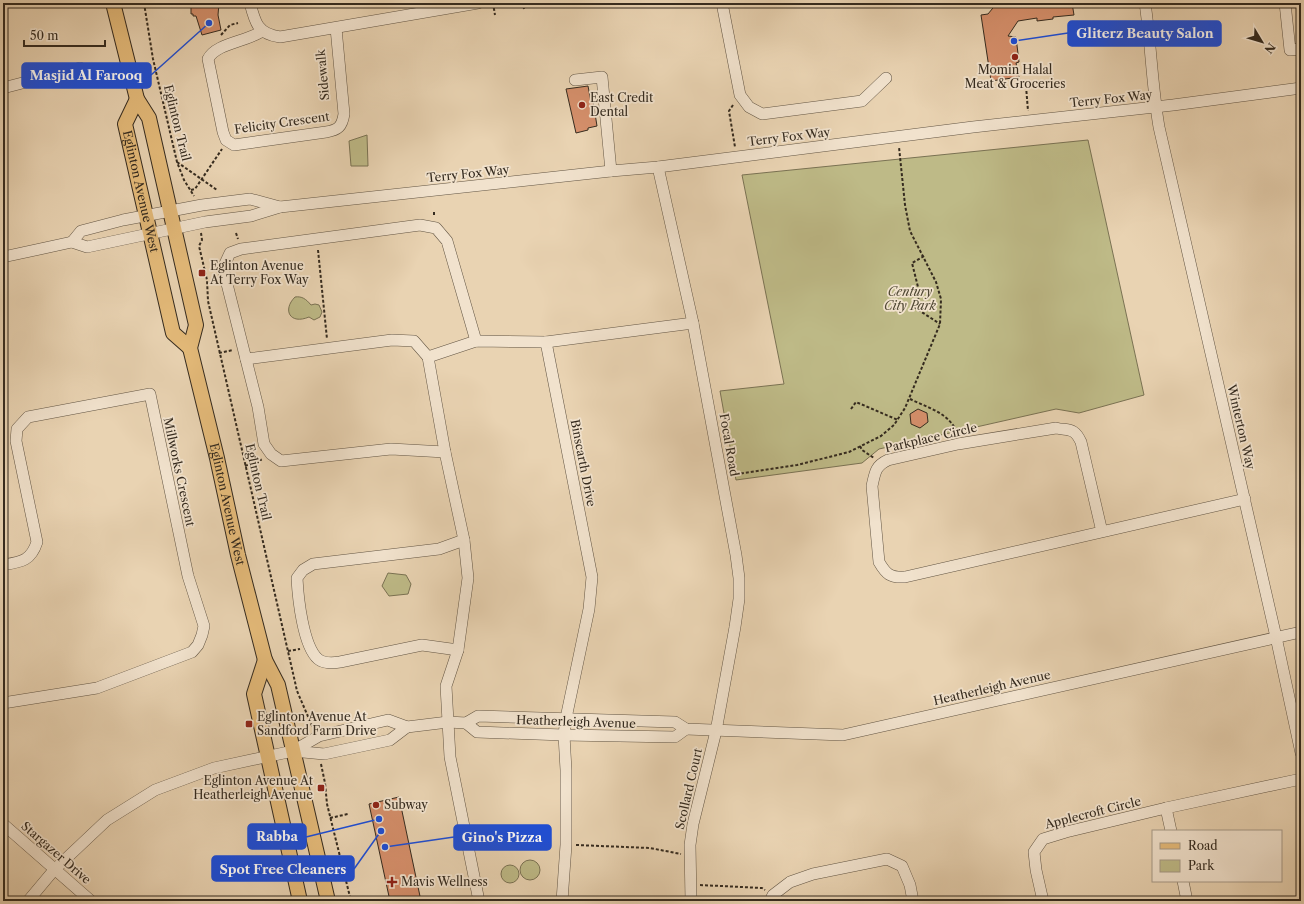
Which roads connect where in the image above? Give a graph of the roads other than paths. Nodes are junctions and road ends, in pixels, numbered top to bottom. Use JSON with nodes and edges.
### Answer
{"nodes":[{"id":1,"x":113,"y":3,"type":"edge"},
{"id":2,"x":250,"y":3,"type":"edge"},
{"id":3,"x":478,"y":3,"type":"edge"},
{"id":4,"x":722,"y":3,"type":"edge"},
{"id":5,"x":1145,"y":3,"type":"edge"},
{"id":6,"x":1285,"y":3,"type":"edge"},
{"id":7,"x":336,"y":28,"type":"junction"},
{"id":8,"x":262,"y":31,"type":"junction"},
{"id":9,"x":1301,"y":49,"type":"edge"},
{"id":10,"x":80,"y":68,"type":"dead end"},
{"id":11,"x":886,"y":78,"type":"dead end"},
{"id":12,"x":575,"y":80,"type":"dead end"},
{"id":13,"x":3,"y":88,"type":"edge"},
{"id":14,"x":1301,"y":88,"type":"edge"},
{"id":15,"x":137,"y":99,"type":"junction"},
{"id":16,"x":1156,"y":106,"type":"junction"},
{"id":17,"x":658,"y":167,"type":"junction"},
{"id":18,"x":611,"y":171,"type":"junction"},
{"id":19,"x":280,"y":207,"type":"junction"},
{"id":20,"x":170,"y":211,"type":"junction"},
{"id":21,"x":146,"y":215,"type":"junction"},
{"id":22,"x":174,"y":228,"type":"junction"},
{"id":23,"x":150,"y":233,"type":"junction"},
{"id":24,"x":72,"y":242,"type":"junction"},
{"id":25,"x":3,"y":257,"type":"edge"},
{"id":26,"x":693,"y":323,"type":"junction"},
{"id":27,"x":476,"y":341,"type":"junction"},
{"id":28,"x":546,"y":342,"type":"junction"},
{"id":29,"x":190,"y":348,"type":"junction"},
{"id":30,"x":428,"y":357,"type":"junction"},
{"id":31,"x":246,"y":359,"type":"junction"},
{"id":32,"x":445,"y":452,"type":"junction"},
{"id":33,"x":1244,"y":499,"type":"junction"},
{"id":34,"x":1102,"y":532,"type":"junction"},
{"id":35,"x":464,"y":540,"type":"junction"},
{"id":36,"x":3,"y":565,"type":"edge"},
{"id":37,"x":1301,"y":632,"type":"edge"},
{"id":38,"x":1276,"y":637,"type":"junction"},
{"id":39,"x":458,"y":650,"type":"junction"},
{"id":40,"x":265,"y":660,"type":"junction"},
{"id":41,"x":3,"y":703,"type":"edge"},
{"id":42,"x":566,"y":718,"type":"junction"},
{"id":43,"x":448,"y":722,"type":"junction"},
{"id":44,"x":466,"y":723,"type":"junction"},
{"id":45,"x":407,"y":727,"type":"junction"},
{"id":46,"x":686,"y":729,"type":"junction"},
{"id":47,"x":716,"y":730,"type":"junction"},
{"id":48,"x":564,"y":735,"type":"junction"},
{"id":49,"x":293,"y":751,"type":"junction"},
{"id":50,"x":1301,"y":752,"type":"edge"},
{"id":51,"x":268,"y":756,"type":"junction"},
{"id":52,"x":1301,"y":779,"type":"edge"},
{"id":53,"x":1166,"y":808,"type":"junction"},
{"id":54,"x":3,"y":824,"type":"edge"},
{"id":55,"x":1171,"y":830,"type":"edge"},
{"id":56,"x":54,"y":870,"type":"junction"},
{"id":57,"x":1182,"y":882,"type":"edge"},
{"id":58,"x":772,"y":898,"type":"edge"},
{"id":59,"x":28,"y":901,"type":"edge"},
{"id":60,"x":91,"y":901,"type":"edge"},
{"id":61,"x":300,"y":901,"type":"edge"},
{"id":62,"x":328,"y":901,"type":"edge"},
{"id":63,"x":479,"y":901,"type":"edge"},
{"id":64,"x":562,"y":901,"type":"edge"},
{"id":65,"x":691,"y":901,"type":"edge"},
{"id":66,"x":913,"y":901,"type":"edge"},
{"id":67,"x":1044,"y":901,"type":"edge"},
{"id":68,"x":1187,"y":901,"type":"edge"}],
"edges":[{"from":1,"to":15,"type":"main road","name":"Eglinton Avenue West"},
{"from":2,"to":8,"type":"street"},
{"from":3,"to":7,"type":"street"},
{"from":4,"to":11,"type":"street"},
{"from":5,"to":16,"type":"street","name":"Winterton Way"},
{"from":6,"to":9,"type":"street"},
{"from":7,"to":8,"type":"street"},
{"from":7,"to":8,"type":"street","name":"Felicity Crescent"},
{"from":10,"to":13,"type":"street"},
{"from":12,"to":18,"type":"street"},
{"from":14,"to":16,"type":"street","name":"Terry Fox Way"},
{"from":15,"to":20,"type":"main road","name":"Eglinton Avenue West"},
{"from":15,"to":21,"type":"main road","name":"Eglinton Avenue West"},
{"from":16,"to":17,"type":"street","name":"Terry Fox Way"},
{"from":16,"to":33,"type":"street","name":"Winterton Way"},
{"from":17,"to":18,"type":"street","name":"Terry Fox Way"},
{"from":17,"to":26,"type":"street","name":"Focal Road"},
{"from":18,"to":19,"type":"street","name":"Terry Fox Way"},
{"from":19,"to":20,"type":"street","name":"Terry Fox Way"},
{"from":19,"to":22,"type":"street","name":"Terry Fox Way"},
{"from":20,"to":21,"type":"street","name":"Terry Fox Way"},
{"from":20,"to":22,"type":"main road","name":"Eglinton Avenue West"},
{"from":21,"to":23,"type":"main road","name":"Eglinton Avenue West"},
{"from":21,"to":24,"type":"street","name":"Terry Fox Way"},
{"from":22,"to":23,"type":"street","name":"Terry Fox Way"},
{"from":22,"to":29,"type":"main road","name":"Eglinton Avenue West"},
{"from":23,"to":24,"type":"street","name":"Terry Fox Way"},
{"from":23,"to":29,"type":"main road","name":"Eglinton Avenue West"},
{"from":24,"to":25,"type":"street"},
{"from":26,"to":28,"type":"street"},
{"from":26,"to":47,"type":"street","name":"Focal Road"},
{"from":27,"to":28,"type":"street"},
{"from":27,"to":30,"type":"street"},
{"from":27,"to":31,"type":"street"},
{"from":28,"to":42,"type":"street","name":"Binscarth Drive"},
{"from":29,"to":40,"type":"main road","name":"Eglinton Avenue West"},
{"from":30,"to":31,"type":"street"},
{"from":30,"to":32,"type":"street"},
{"from":31,"to":32,"type":"street"},
{"from":32,"to":35,"type":"street"},
{"from":33,"to":34,"type":"street","name":"Parkplace Circle"},
{"from":33,"to":38,"type":"street","name":"Winterton Way"},
{"from":34,"to":34,"type":"street","name":"Parkplace Circle"},
{"from":35,"to":39,"type":"street"},
{"from":35,"to":39,"type":"street"},
{"from":36,"to":41,"type":"street","name":"Millworks Crescent"},
{"from":37,"to":38,"type":"street","name":"Heatherleigh Avenue"},
{"from":38,"to":47,"type":"street","name":"Heatherleigh Avenue"},
{"from":38,"to":50,"type":"street","name":"Winterton Way"},
{"from":39,"to":43,"type":"street"},
{"from":40,"to":49,"type":"main road","name":"Eglinton Avenue West"},
{"from":40,"to":51,"type":"main road"},
{"from":42,"to":44,"type":"street","name":"Heatherleigh Avenue"},
{"from":42,"to":46,"type":"street","name":"Heatherleigh Avenue"},
{"from":42,"to":48,"type":"street","name":"Binscarth Drive"},
{"from":43,"to":44,"type":"street","name":"Heatherleigh Avenue"},
{"from":43,"to":45,"type":"street","name":"Heatherleigh Avenue"},
{"from":43,"to":63,"type":"street"},
{"from":44,"to":48,"type":"street","name":"Heatherleigh Avenue"},
{"from":45,"to":49,"type":"street"},
{"from":45,"to":49,"type":"street","name":"Heatherleigh Avenue"},
{"from":46,"to":47,"type":"street","name":"Heatherleigh Avenue"},
{"from":46,"to":48,"type":"street","name":"Heatherleigh Avenue"},
{"from":47,"to":65,"type":"street","name":"Scollard Court"},
{"from":48,"to":64,"type":"street","name":"Binscarth Drive"},
{"from":49,"to":51,"type":"street"},
{"from":49,"to":62,"type":"main road","name":"Eglinton Avenue West"},
{"from":51,"to":56,"type":"street"},
{"from":51,"to":61,"type":"main road"},
{"from":52,"to":53,"type":"street","name":"Applecroft Circle"},
{"from":53,"to":55,"type":"street"},
{"from":53,"to":67,"type":"street","name":"Applecroft Circle"},
{"from":54,"to":56,"type":"street","name":"Stargazer Drive"},
{"from":56,"to":59,"type":"street"},
{"from":56,"to":60,"type":"street","name":"Stargazer Drive"},
{"from":57,"to":68,"type":"street"},
{"from":58,"to":66,"type":"street"}]}
